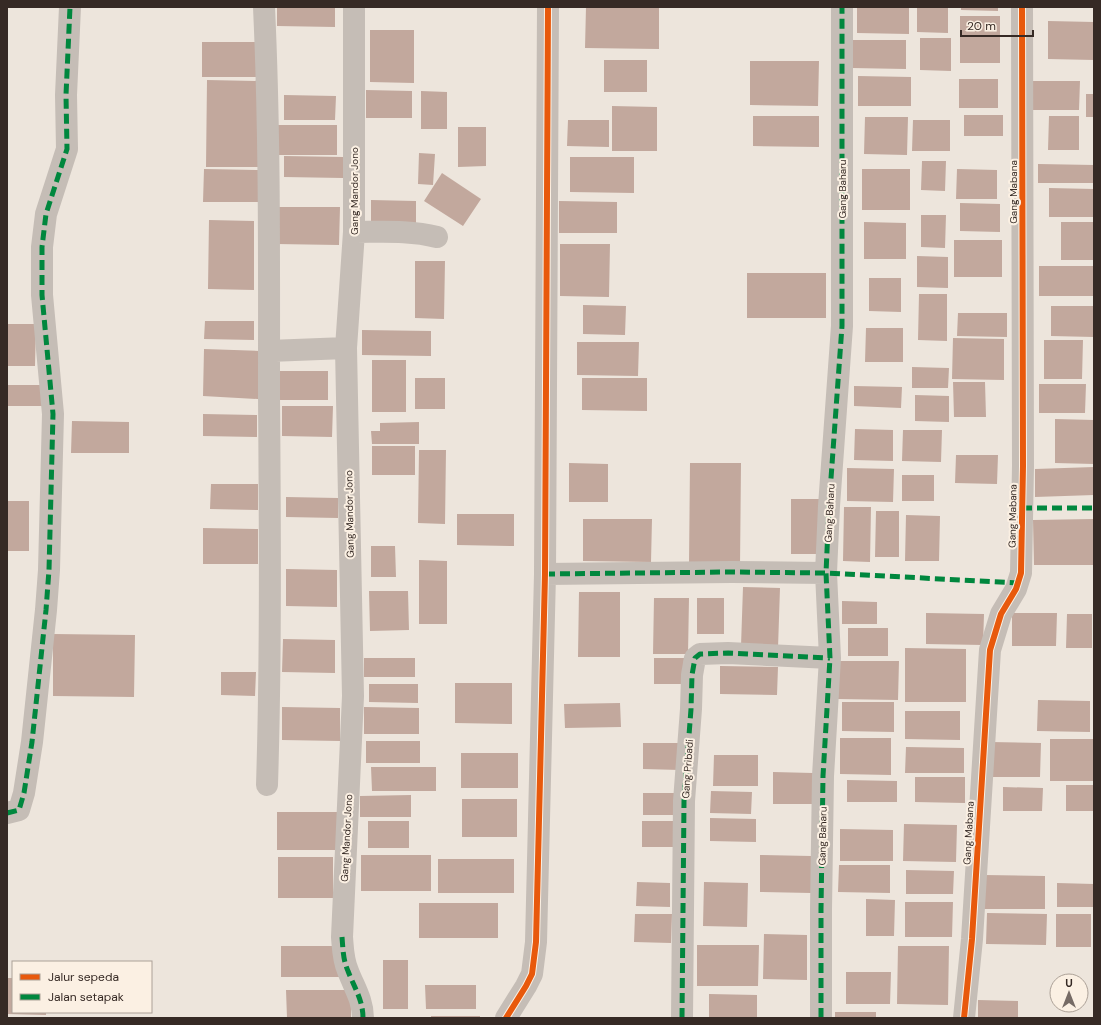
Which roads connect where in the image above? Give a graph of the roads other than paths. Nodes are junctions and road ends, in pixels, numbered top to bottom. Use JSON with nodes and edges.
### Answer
{"nodes":[{"id":1,"x":70,"y":7,"type":"edge"},
{"id":2,"x":264,"y":7,"type":"edge"},
{"id":3,"x":354,"y":7,"type":"edge"},
{"id":4,"x":548,"y":7,"type":"edge"},
{"id":5,"x":842,"y":7,"type":"edge"},
{"id":6,"x":1022,"y":7,"type":"edge"},
{"id":7,"x":354,"y":232,"type":"junction"},
{"id":8,"x":437,"y":237,"type":"dead end"},
{"id":9,"x":346,"y":348,"type":"junction"},
{"id":10,"x":269,"y":351,"type":"junction"},
{"id":11,"x":826,"y":573,"type":"junction"},
{"id":12,"x":545,"y":574,"type":"junction"},
{"id":13,"x":830,"y":658,"type":"junction"},
{"id":14,"x":267,"y":785,"type":"dead end"},
{"id":15,"x":7,"y":814,"type":"edge"},
{"id":16,"x":363,"y":1018,"type":"edge"},
{"id":17,"x":506,"y":1018,"type":"edge"},
{"id":18,"x":682,"y":1018,"type":"edge"},
{"id":19,"x":821,"y":1018,"type":"edge"},
{"id":20,"x":964,"y":1018,"type":"edge"}],
"edges":[{"from":1,"to":15,"type":"street"},
{"from":2,"to":10,"type":"street"},
{"from":3,"to":7,"type":"street","name":"Gang Mandor Jono"},
{"from":4,"to":12,"type":"street"},
{"from":5,"to":11,"type":"street","name":"Gang Baharu"},
{"from":6,"to":20,"type":"street","name":"Gang Mabana"},
{"from":7,"to":8,"type":"street"},
{"from":7,"to":9,"type":"street","name":"Gang Mandor Jono"},
{"from":9,"to":10,"type":"street"},
{"from":9,"to":16,"type":"street","name":"Gang Mandor Jono"},
{"from":10,"to":14,"type":"street"},
{"from":11,"to":12,"type":"street"},
{"from":11,"to":13,"type":"street","name":"Gang Baharu"},
{"from":12,"to":17,"type":"street"},
{"from":13,"to":18,"type":"street","name":"Gang Pribadi"},
{"from":13,"to":19,"type":"street","name":"Gang Baharu"}]}
